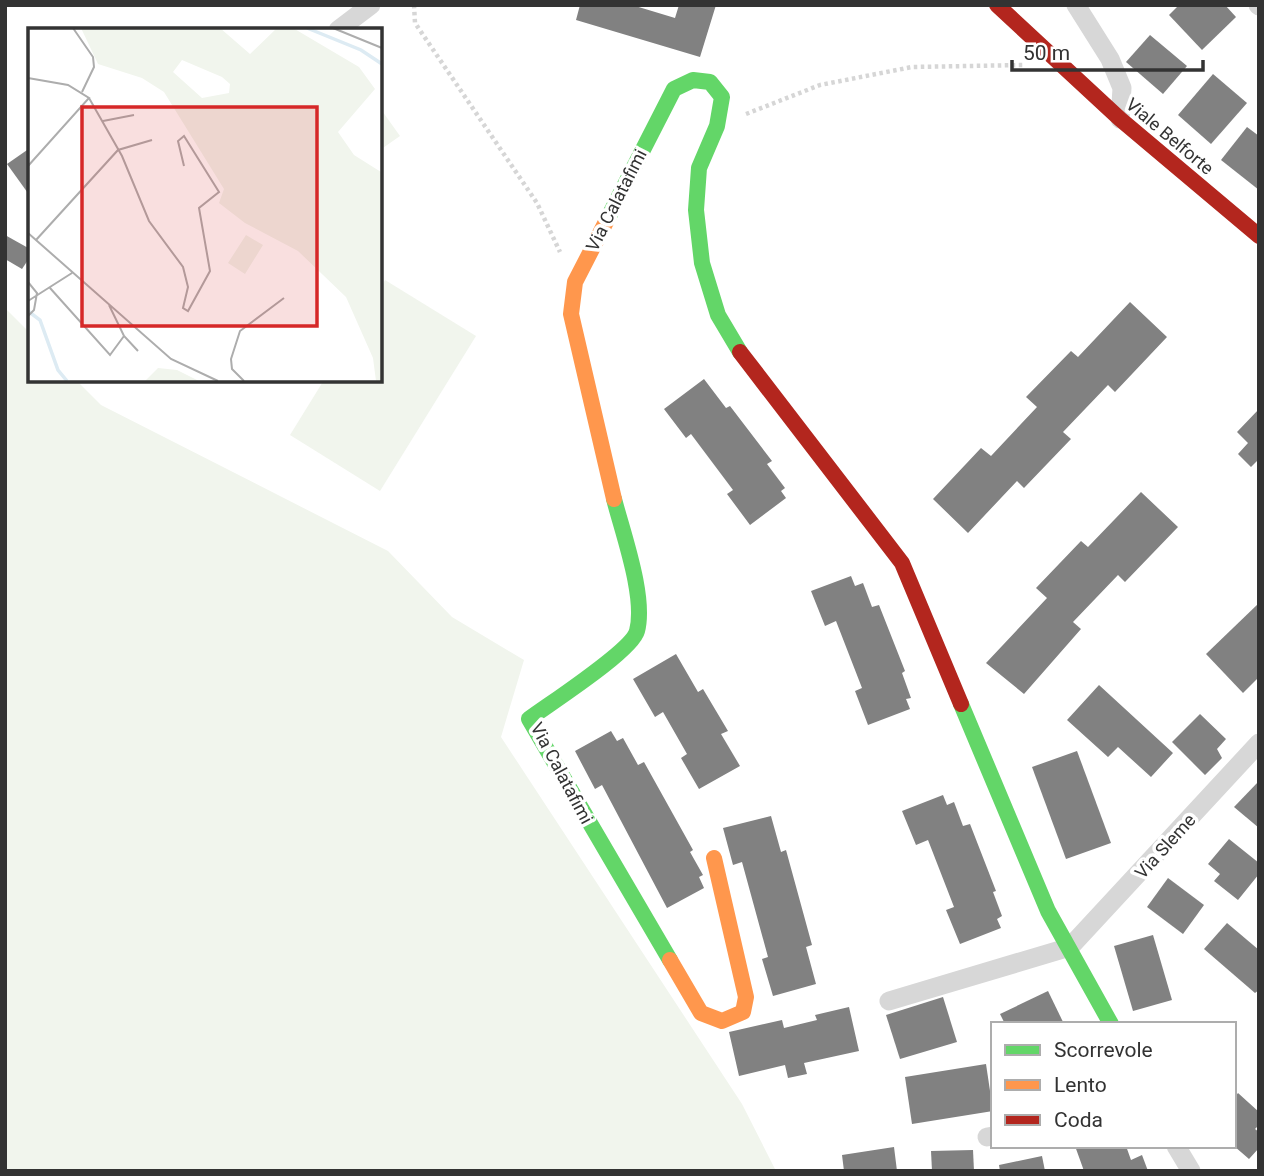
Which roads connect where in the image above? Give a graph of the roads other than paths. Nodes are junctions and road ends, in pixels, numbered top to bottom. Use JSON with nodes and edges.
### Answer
{"nodes":[{"id":1,"x":371,"y":5,"type":"edge"},
{"id":2,"x":997,"y":5,"type":"edge"},
{"id":3,"x":1076,"y":5,"type":"edge"},
{"id":4,"x":341,"y":28,"type":"edge"},
{"id":5,"x":1120,"y":119,"type":"junction"},
{"id":6,"x":1259,"y":236,"type":"edge"},
{"id":7,"x":1259,"y":743,"type":"edge"},
{"id":8,"x":714,"y":858,"type":"dead end"},
{"id":9,"x":1070,"y":947,"type":"junction"},
{"id":10,"x":888,"y":1001,"type":"dead end"},
{"id":11,"x":1110,"y":1022,"type":"edge"},
{"id":12,"x":1177,"y":1148,"type":"edge"},
{"id":13,"x":1191,"y":1171,"type":"edge"}],
"edges":[{"from":1,"to":4,"type":"street"},
{"from":2,"to":5,"type":"street","name":"Viale Belforte"},
{"from":3,"to":5,"type":"street"},
{"from":5,"to":6,"type":"street","name":"Viale Belforte"},
{"from":7,"to":9,"type":"street","name":"Via Sleme"},
{"from":8,"to":9,"type":"street","name":"Via Calatafimi"},
{"from":9,"to":10,"type":"street"},
{"from":9,"to":11,"type":"street","name":"Via Calatafimi"},
{"from":12,"to":13,"type":"street"}]}
